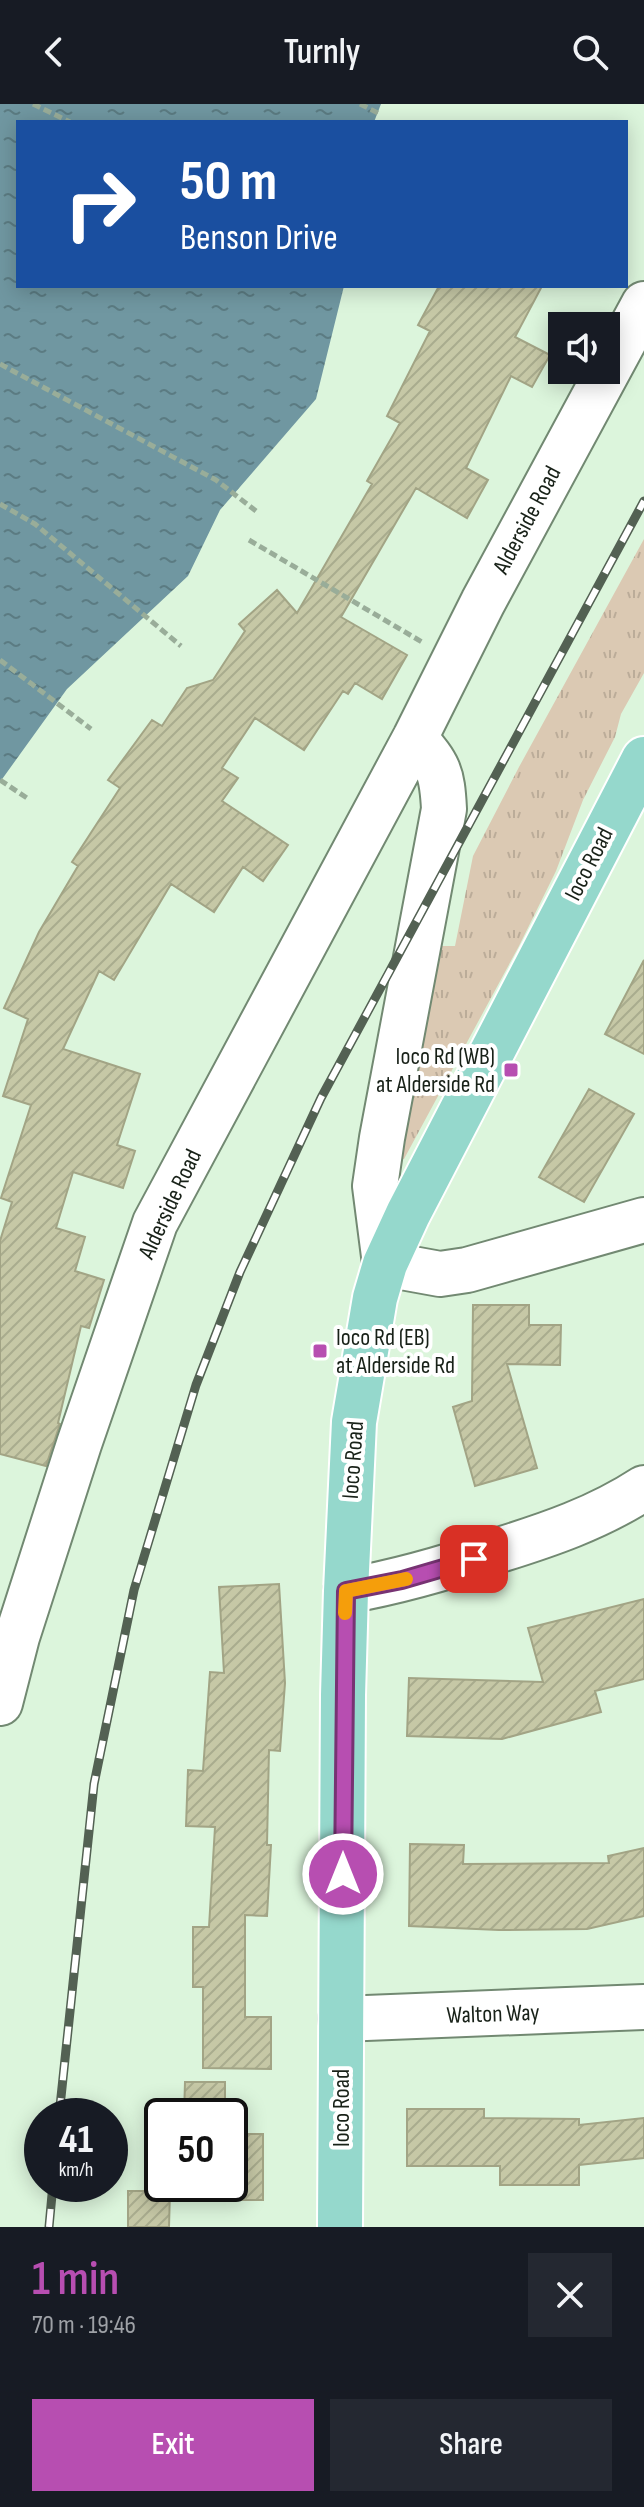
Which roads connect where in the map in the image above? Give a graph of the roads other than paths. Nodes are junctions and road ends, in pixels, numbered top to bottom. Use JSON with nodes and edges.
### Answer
{"nodes":[{"id":1,"x":644,"y":304,"type":"edge"},
{"id":2,"x":415,"y":738,"type":"junction"},
{"id":3,"x":644,"y":759,"type":"edge"},
{"id":4,"x":644,"y":1220,"type":"edge"},
{"id":5,"x":385,"y":1264,"type":"junction"},
{"id":6,"x":644,"y":1488,"type":"edge"},
{"id":7,"x":346,"y":1591,"type":"junction"},
{"id":8,"x":0,"y":1703,"type":"edge"},
{"id":9,"x":644,"y":2007,"type":"edge"},
{"id":10,"x":341,"y":2019,"type":"junction"},
{"id":11,"x":340,"y":2227,"type":"edge"}],
"edges":[{"from":1,"to":2,"type":"street","name":"Alderside Road"},
{"from":2,"to":5,"type":"street"},
{"from":2,"to":8,"type":"street","name":"Alderside Road"},
{"from":3,"to":5,"type":"main road","name":"Ioco Road"},
{"from":4,"to":5,"type":"street"},
{"from":5,"to":7,"type":"main road","name":"Ioco Road"},
{"from":6,"to":7,"type":"street"},
{"from":7,"to":10,"type":"main road","name":"Ioco Road"},
{"from":9,"to":10,"type":"street","name":"Walton Way"},
{"from":10,"to":11,"type":"main road","name":"Ioco Road"}]}
